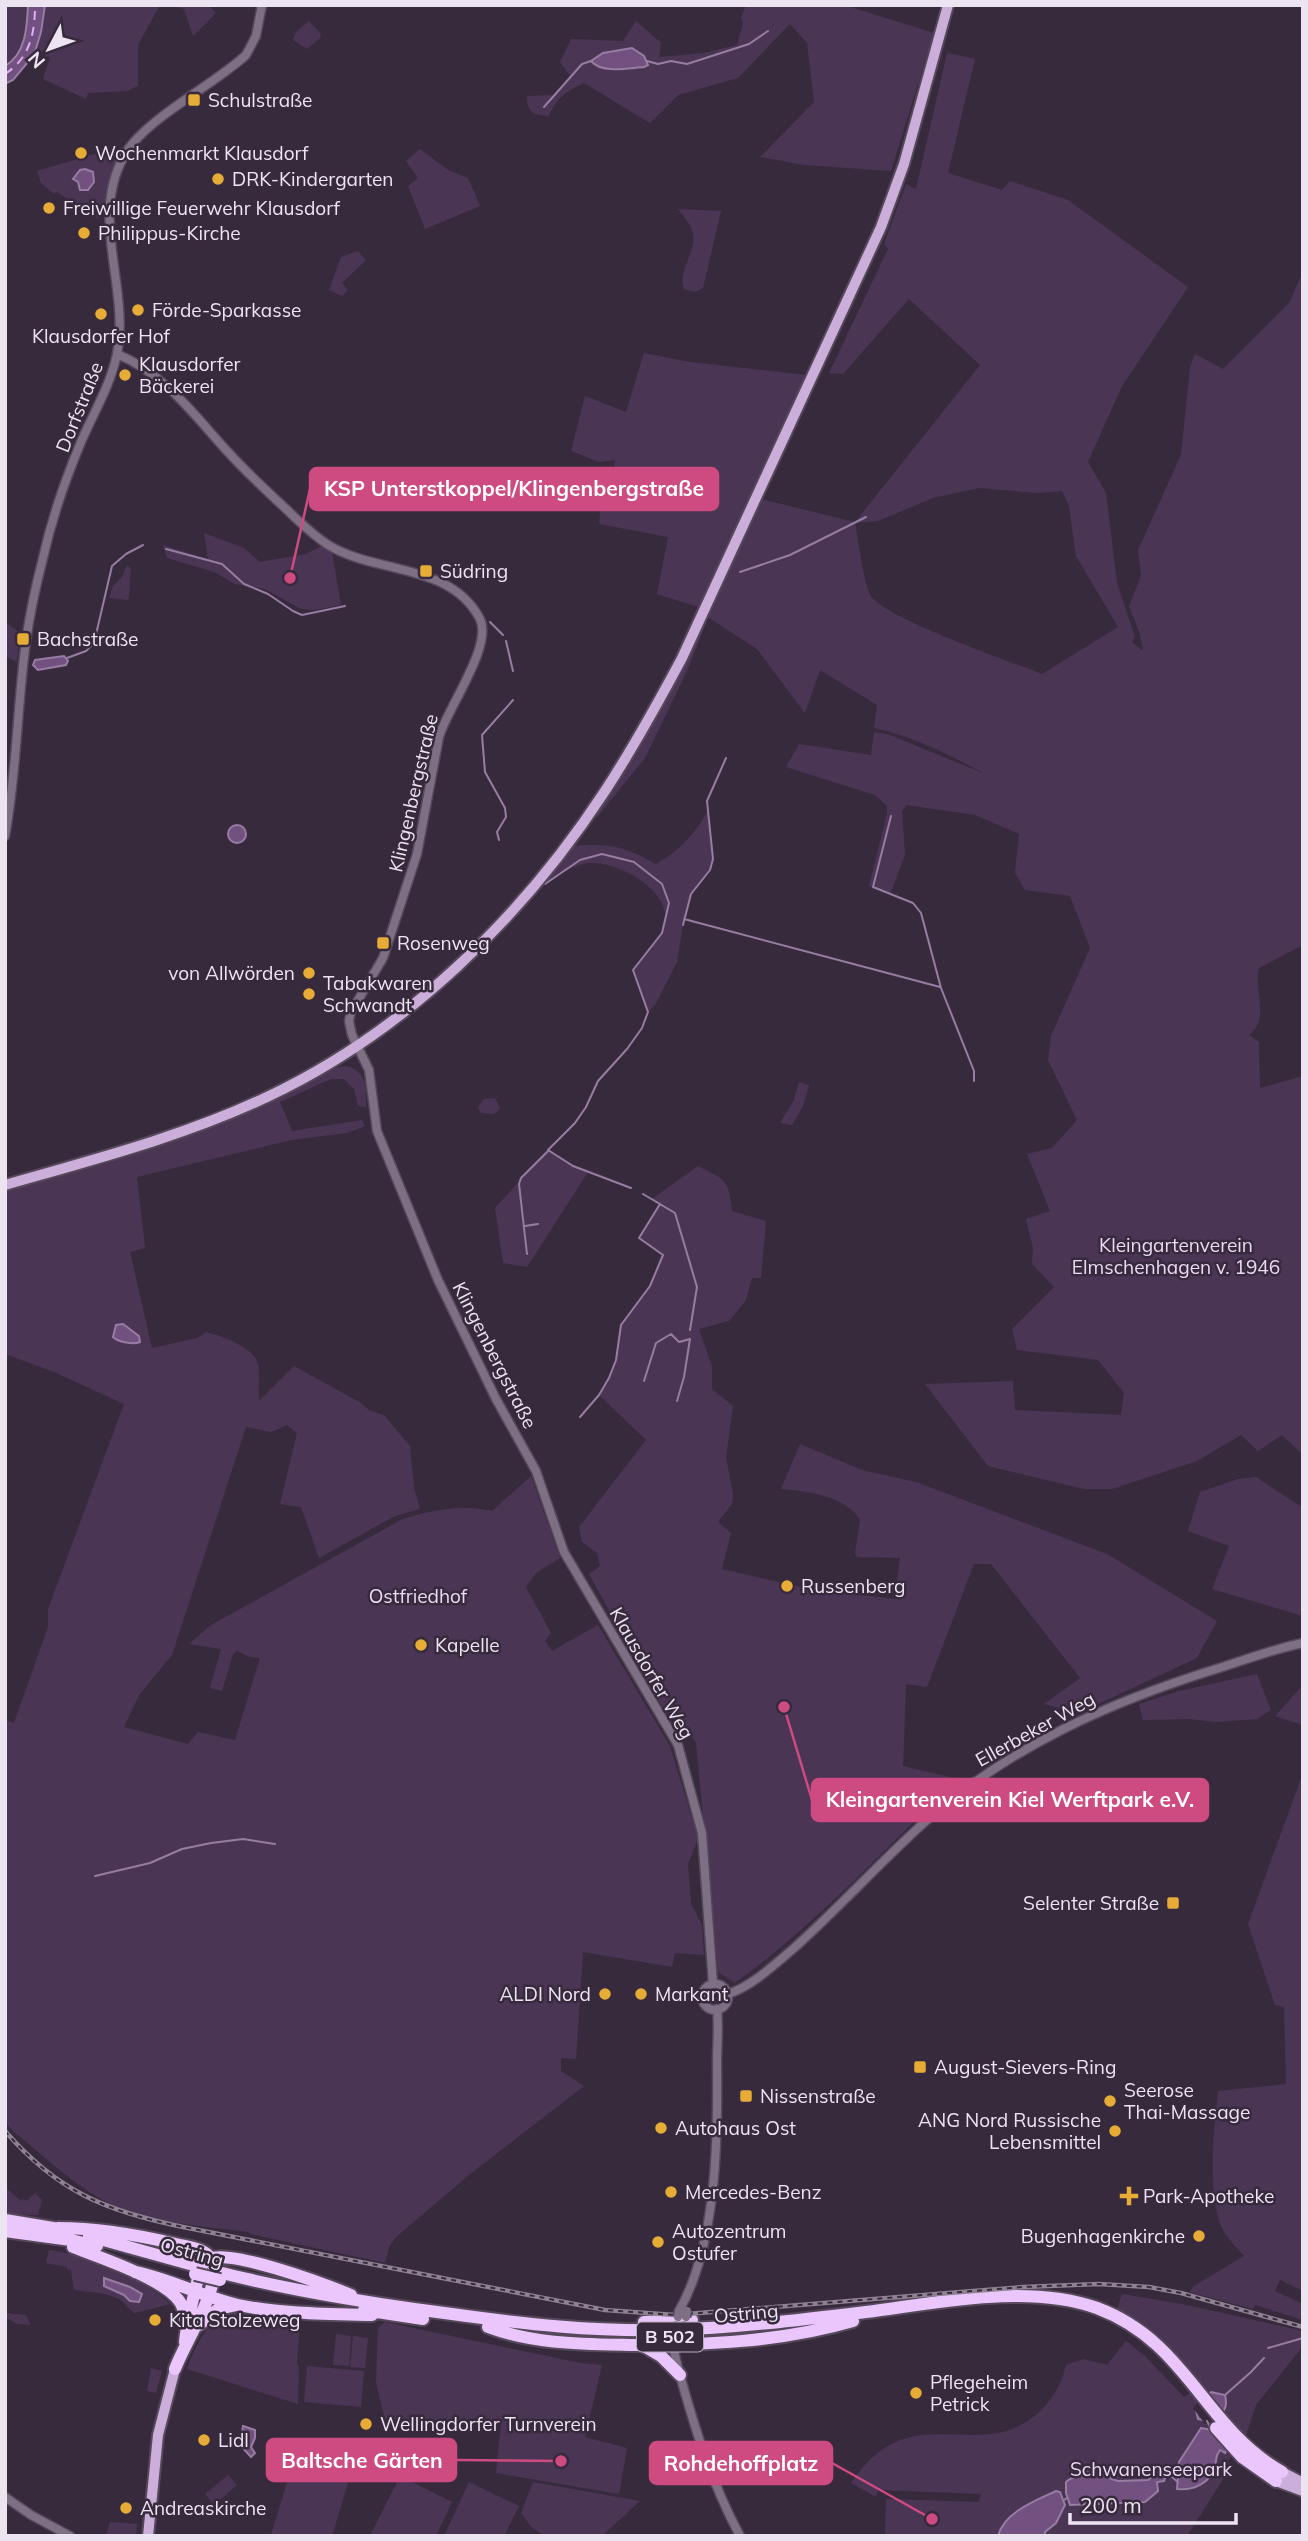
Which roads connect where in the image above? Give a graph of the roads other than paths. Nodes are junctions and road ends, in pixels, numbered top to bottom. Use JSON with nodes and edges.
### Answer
{"nodes":[{"id":1,"x":262,"y":5,"type":"edge"},
{"id":2,"x":948,"y":5,"type":"edge"},
{"id":3,"x":117,"y":354,"type":"junction"},
{"id":4,"x":5,"y":836,"type":"edge"},
{"id":5,"x":358,"y":1046,"type":"junction"},
{"id":6,"x":5,"y":1185,"type":"edge"},
{"id":7,"x":564,"y":1552,"type":"joint"},
{"id":8,"x":1303,"y":1643,"type":"edge"},
{"id":9,"x":713,"y":1984,"type":"junction"},
{"id":10,"x":728,"y":1994,"type":"junction"},
{"id":11,"x":717,"y":2009,"type":"junction"},
{"id":12,"x":5,"y":2220,"type":"edge"},
{"id":13,"x":5,"y":2231,"type":"edge"},
{"id":14,"x":56,"y":2233,"type":"junction"},
{"id":15,"x":210,"y":2258,"type":"junction"},
{"id":16,"x":135,"y":2272,"type":"junction"},
{"id":17,"x":221,"y":2277,"type":"junction"},
{"id":18,"x":202,"y":2293,"type":"junction"},
{"id":19,"x":370,"y":2303,"type":"junction"},
{"id":20,"x":237,"y":2305,"type":"junction"},
{"id":21,"x":386,"y":2314,"type":"junction"},
{"id":22,"x":849,"y":2317,"type":"junction"},
{"id":23,"x":682,"y":2318,"type":"junction"},
{"id":24,"x":489,"y":2323,"type":"junction"},
{"id":25,"x":191,"y":2326,"type":"junction"},
{"id":26,"x":677,"y":2343,"type":"junction"},
{"id":27,"x":640,"y":2345,"type":"junction"},
{"id":28,"x":175,"y":2369,"type":"joint"},
{"id":29,"x":679,"y":2371,"type":"junction"},
{"id":30,"x":1279,"y":2476,"type":"junction"},
{"id":31,"x":1303,"y":2483,"type":"edge"},
{"id":32,"x":1303,"y":2491,"type":"edge"},
{"id":33,"x":5,"y":2497,"type":"edge"},
{"id":34,"x":70,"y":2536,"type":"edge"},
{"id":35,"x":148,"y":2536,"type":"edge"},
{"id":36,"x":740,"y":2536,"type":"edge"}],
"edges":[{"from":1,"to":3,"type":"street","name":"Dorfstraße"},
{"from":2,"to":5,"type":"main road"},
{"from":3,"to":4,"type":"street","name":"Dorfstraße"},
{"from":3,"to":5,"type":"street","name":"Klingenbergstraße"},
{"from":5,"to":6,"type":"main road"},
{"from":5,"to":7,"type":"street","name":"Klingenbergstraße"},
{"from":7,"to":9,"type":"street","name":"Klausdorfer Weg"},
{"from":8,"to":10,"type":"street","name":"Ellerbeker Weg"},
{"from":9,"to":10,"type":"street"},
{"from":9,"to":11,"type":"street","name":"Klausdorfer Weg"},
{"from":10,"to":11,"type":"street"},
{"from":11,"to":23,"type":"street","name":"Klausdorfer Weg"},
{"from":12,"to":14,"type":"highway","name":"Ostring","number":"B 502"},
{"from":13,"to":14,"type":"highway","name":"Ostring","number":"B 502"},
{"from":14,"to":15,"type":"highway"},
{"from":14,"to":16,"type":"highway"},
{"from":14,"to":17,"type":"highway","name":"Ostring","number":"B 502"},
{"from":15,"to":18,"type":"highway"},
{"from":15,"to":19,"type":"highway"},
{"from":16,"to":18,"type":"highway"},
{"from":16,"to":25,"type":"highway"},
{"from":17,"to":19,"type":"highway","name":"Ostring","number":"B 502"},
{"from":17,"to":21,"type":"highway","name":"Ostring","number":"B 502"},
{"from":18,"to":20,"type":"highway"},
{"from":18,"to":25,"type":"highway"},
{"from":19,"to":24,"type":"highway","name":"Ostring","number":"B 502"},
{"from":20,"to":21,"type":"highway"},
{"from":20,"to":25,"type":"highway"},
{"from":21,"to":24,"type":"highway","name":"Ostring","number":"B 502"},
{"from":22,"to":23,"type":"highway"},
{"from":22,"to":24,"type":"highway","name":"Ostring","number":"B 502"},
{"from":22,"to":26,"type":"highway"},
{"from":22,"to":30,"type":"highway","name":"Ostring","number":"B 502"},
{"from":23,"to":24,"type":"highway"},
{"from":23,"to":26,"type":"street","name":"Klausdorfer Weg","bridge":true},
{"from":24,"to":27,"type":"highway"},
{"from":25,"to":28,"type":"highway"},
{"from":26,"to":27,"type":"highway"},
{"from":26,"to":29,"type":"street","name":"Klausdorfer Weg"},
{"from":27,"to":29,"type":"highway"},
{"from":28,"to":35,"type":"main road"},
{"from":29,"to":36,"type":"street","name":"Klausdorfer Weg"},
{"from":30,"to":31,"type":"main road","name":"Ostring","number":"B 502"},
{"from":30,"to":32,"type":"main road","name":"Ostring","number":"B 502"},
{"from":33,"to":34,"type":"street"}]}
